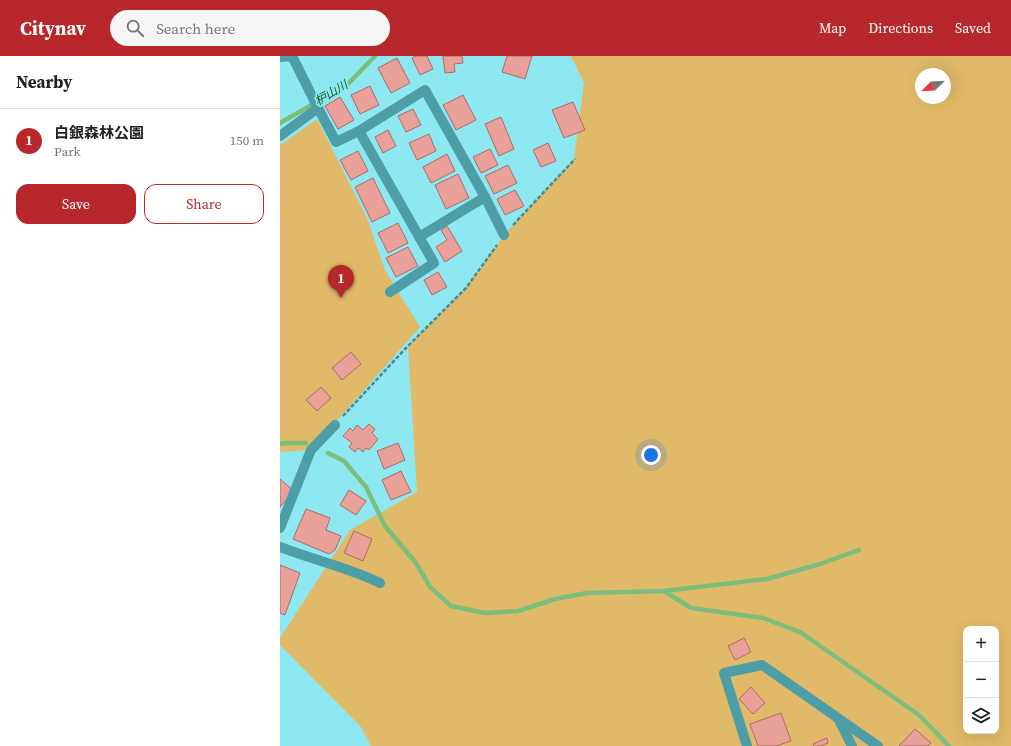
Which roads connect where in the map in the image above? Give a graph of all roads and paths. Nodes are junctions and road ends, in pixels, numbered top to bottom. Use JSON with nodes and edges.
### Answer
{"nodes":[{"id":1,"x":285,"y":56,"type":"edge"},
{"id":2,"x":280,"y":57,"type":"edge"},
{"id":3,"x":317,"y":107,"type":"junction"},
{"id":4,"x":359,"y":131,"type":"junction"},
{"id":5,"x":280,"y":136,"type":"edge"},
{"id":6,"x":574,"y":159,"type":"dead end"},
{"id":7,"x":485,"y":197,"type":"junction"},
{"id":8,"x":504,"y":235,"type":"junction"},
{"id":9,"x":419,"y":237,"type":"junction"},
{"id":10,"x":390,"y":292,"type":"dead end"},
{"id":11,"x":335,"y":425,"type":"joint"},
{"id":12,"x":280,"y":528,"type":"edge"},
{"id":13,"x":280,"y":547,"type":"edge"},
{"id":14,"x":380,"y":583,"type":"dead end"},
{"id":15,"x":838,"y":718,"type":"junction"},
{"id":16,"x":747,"y":746,"type":"edge"},
{"id":17,"x":852,"y":746,"type":"edge"},
{"id":18,"x":878,"y":746,"type":"edge"}],
"edges":[{"from":1,"to":2,"type":"street"},
{"from":1,"to":3,"type":"street"},
{"from":3,"to":4,"type":"street"},
{"from":3,"to":5,"type":"street"},
{"from":4,"to":7,"type":"street"},
{"from":4,"to":9,"type":"street"},
{"from":6,"to":8,"type":"path"},
{"from":7,"to":8,"type":"street"},
{"from":7,"to":9,"type":"street"},
{"from":8,"to":11,"type":"path"},
{"from":9,"to":10,"type":"street"},
{"from":11,"to":12,"type":"street"},
{"from":13,"to":14,"type":"street"},
{"from":15,"to":16,"type":"street"},
{"from":15,"to":17,"type":"street"},
{"from":15,"to":18,"type":"street"}]}
